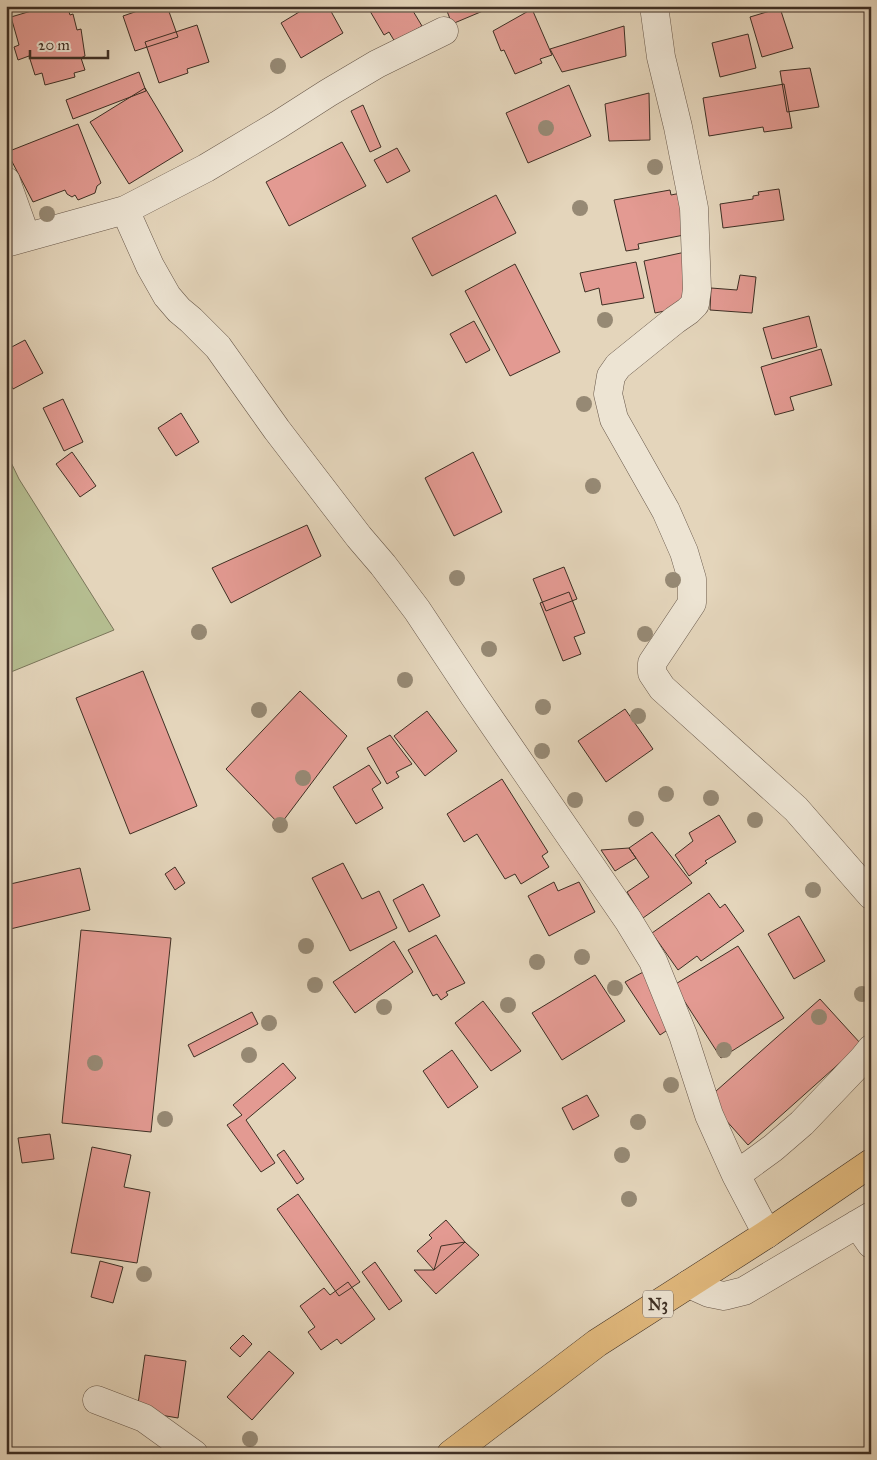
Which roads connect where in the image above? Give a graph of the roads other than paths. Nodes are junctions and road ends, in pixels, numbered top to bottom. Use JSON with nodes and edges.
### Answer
{"nodes":[{"id":1,"x":654,"y":6,"type":"edge"},
{"id":2,"x":444,"y":31,"type":"dead end"},
{"id":3,"x":6,"y":181,"type":"edge"},
{"id":4,"x":125,"y":210,"type":"junction"},
{"id":5,"x":16,"y":240,"type":"edge"},
{"id":6,"x":871,"y":895,"type":"edge"},
{"id":7,"x":871,"y":1049,"type":"edge"},
{"id":8,"x":871,"y":1163,"type":"edge"},
{"id":9,"x":736,"y":1175,"type":"junction"},
{"id":10,"x":866,"y":1228,"type":"edge"},
{"id":11,"x":767,"y":1234,"type":"junction"},
{"id":12,"x":689,"y":1284,"type":"junction"},
{"id":13,"x":97,"y":1400,"type":"dead end"},
{"id":14,"x":194,"y":1454,"type":"edge"},
{"id":15,"x":451,"y":1454,"type":"edge"}],
"edges":[{"from":1,"to":6,"type":"street"},
{"from":2,"to":4,"type":"street"},
{"from":3,"to":5,"type":"street"},
{"from":4,"to":5,"type":"street"},
{"from":4,"to":9,"type":"street"},
{"from":7,"to":9,"type":"street"},
{"from":8,"to":11,"type":"highway","number":"N3"},
{"from":9,"to":11,"type":"street"},
{"from":10,"to":12,"type":"street"},
{"from":11,"to":12,"type":"highway","number":"N3"},
{"from":12,"to":15,"type":"highway","number":"N3"},
{"from":13,"to":14,"type":"street"}]}
